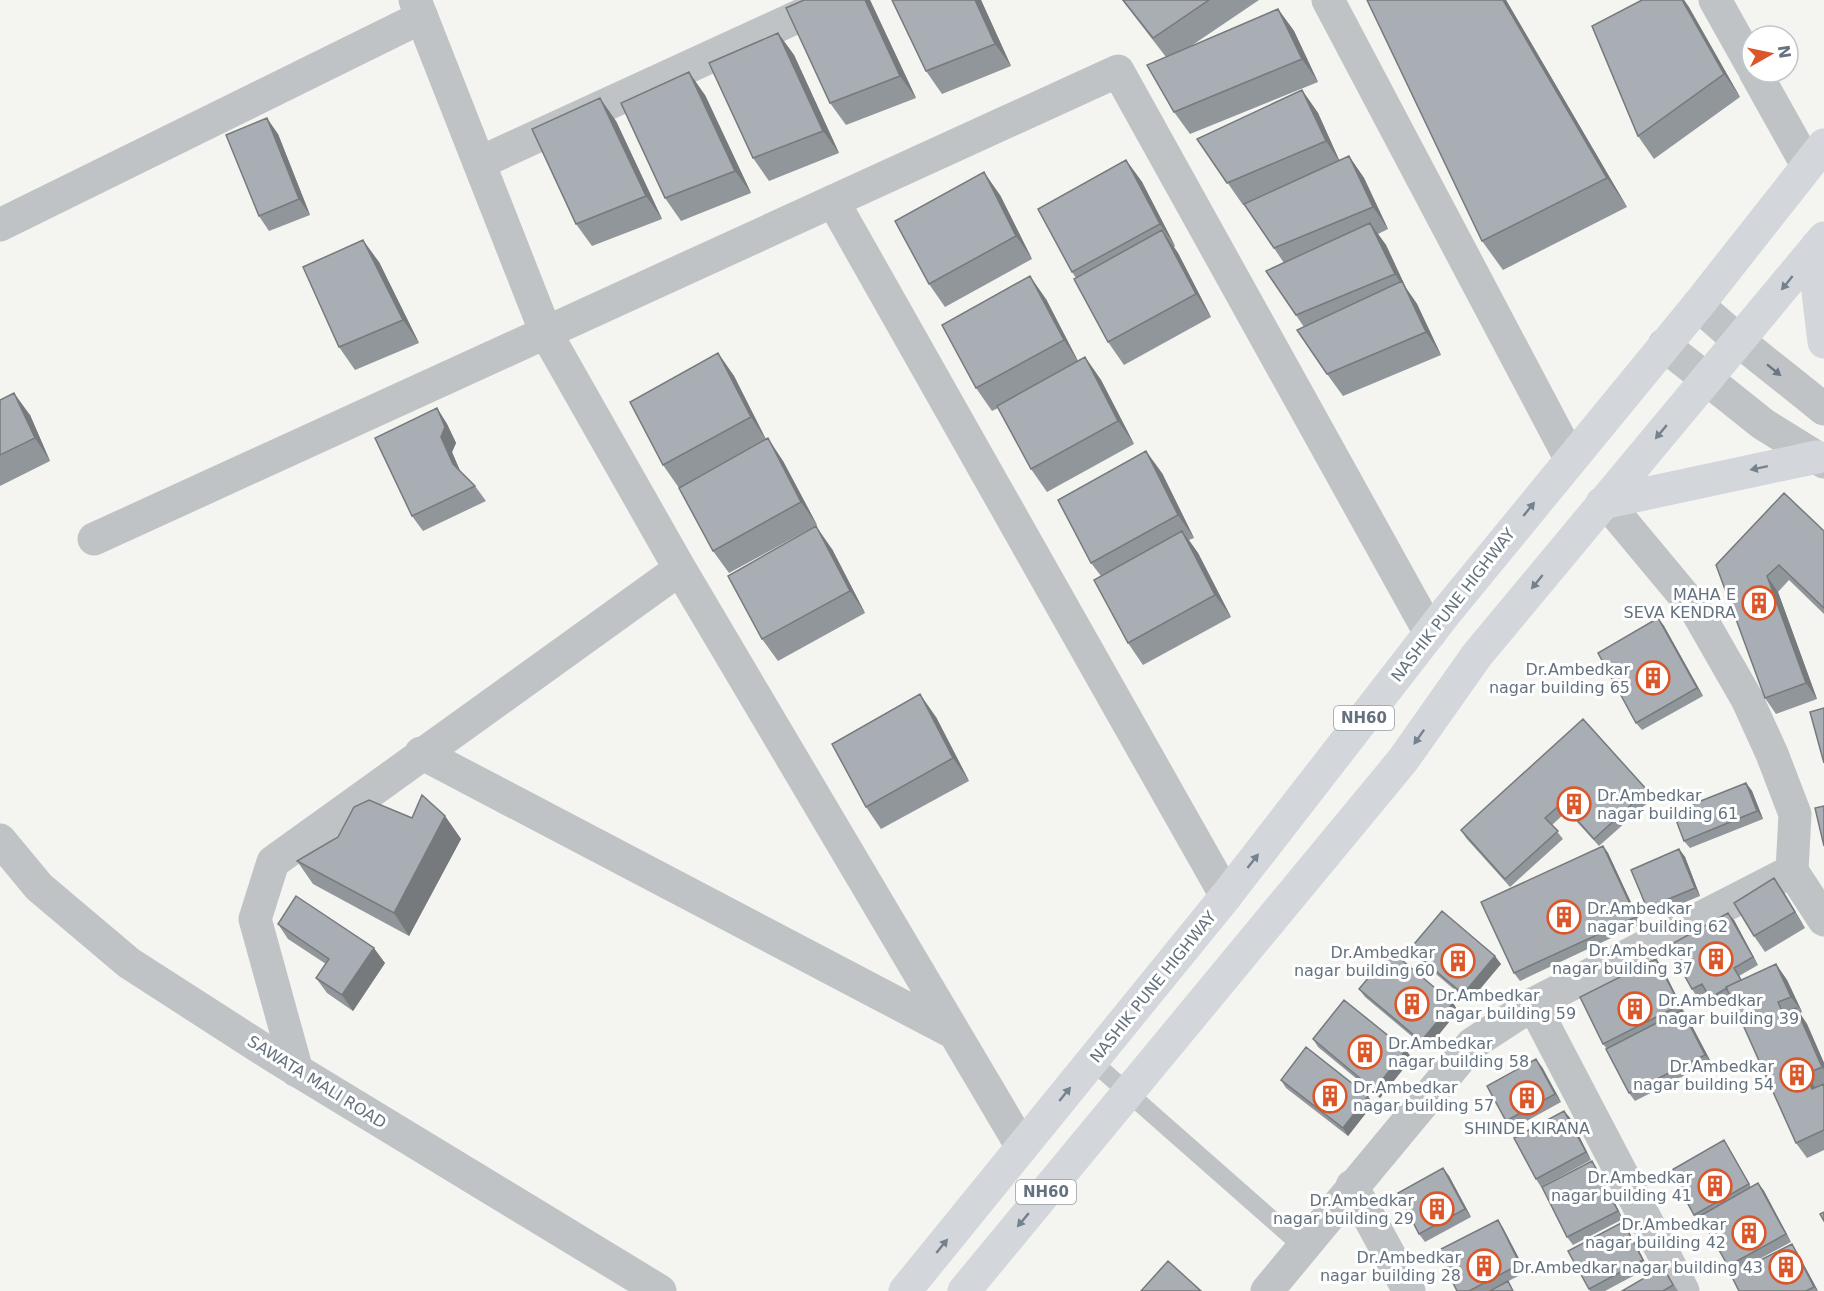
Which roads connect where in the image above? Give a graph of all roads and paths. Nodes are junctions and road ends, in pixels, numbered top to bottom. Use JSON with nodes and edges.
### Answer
{"nodes":[{"id":1,"x":834,"y":0,"type":"edge"},
{"id":2,"x":1328,"y":0,"type":"edge"},
{"id":3,"x":1715,"y":0,"type":"edge"},
{"id":4,"x":419,"y":9,"type":"edge"},
{"id":5,"x":1740,"y":45,"type":"edge"},
{"id":6,"x":1764,"y":84,"type":"edge"},
{"id":7,"x":1816,"y":155,"type":"edge"},
{"id":8,"x":479,"y":163,"type":"junction"},
{"id":9,"x":833,"y":201,"type":"junction"},
{"id":10,"x":0,"y":225,"type":"edge"},
{"id":11,"x":1821,"y":242,"type":"edge"},
{"id":12,"x":1698,"y":305,"type":"junction"},
{"id":13,"x":546,"y":333,"type":"junction"},
{"id":14,"x":1739,"y":342,"type":"junction"},
{"id":15,"x":1824,"y":342,"type":"edge"},
{"id":16,"x":1664,"y":345,"type":"junction"},
{"id":17,"x":1706,"y":380,"type":"junction"},
{"id":18,"x":1824,"y":409,"type":"edge"},
{"id":19,"x":1570,"y":458,"type":"junction"},
{"id":20,"x":1820,"y":460,"type":"edge"},
{"id":21,"x":1604,"y":502,"type":"junction"},
{"id":22,"x":94,"y":539,"type":"dead end"},
{"id":23,"x":680,"y":569,"type":"junction"},
{"id":24,"x":1430,"y":633,"type":"junction"},
{"id":25,"x":421,"y":753,"type":"junction"},
{"id":26,"x":0,"y":840,"type":"edge"},
{"id":27,"x":1792,"y":872,"type":"junction"},
{"id":28,"x":1226,"y":896,"type":"junction"},
{"id":29,"x":1824,"y":920,"type":"edge"},
{"id":30,"x":1533,"y":1004,"type":"junction"},
{"id":31,"x":954,"y":1033,"type":"junction"},
{"id":32,"x":1092,"y":1061,"type":"junction"},
{"id":33,"x":297,"y":1071,"type":"junction"},
{"id":34,"x":1127,"y":1094,"type":"junction"},
{"id":35,"x":1022,"y":1148,"type":"junction"},
{"id":36,"x":1352,"y":1186,"type":"junction"},
{"id":37,"x":1302,"y":1246,"type":"junction"},
{"id":38,"x":660,"y":1291,"type":"edge"},
{"id":39,"x":905,"y":1291,"type":"edge"},
{"id":40,"x":964,"y":1291,"type":"edge"},
{"id":41,"x":1268,"y":1291,"type":"edge"},
{"id":42,"x":1409,"y":1291,"type":"edge"},
{"id":43,"x":1683,"y":1291,"type":"edge"}],
"edges":[{"from":1,"to":8,"type":"street"},
{"from":2,"to":19,"type":"street"},
{"from":3,"to":5,"type":"street"},
{"from":4,"to":8,"type":"street"},
{"from":4,"to":10,"type":"street"},
{"from":6,"to":7,"type":"street"},
{"from":7,"to":12,"type":"highway","name":"NASHIK PUNE HIGHWAY","number":"NH60"},
{"from":8,"to":13,"type":"street"},
{"from":9,"to":13,"type":"street"},
{"from":9,"to":24,"type":"street"},
{"from":9,"to":28,"type":"street"},
{"from":11,"to":14,"type":"highway","number":"NH60","one_way":true},
{"from":11,"to":15,"type":"highway"},
{"from":12,"to":14,"type":"street"},
{"from":12,"to":16,"type":"highway","name":"NASHIK PUNE HIGHWAY","number":"NH60"},
{"from":13,"to":22,"type":"street"},
{"from":13,"to":23,"type":"street"},
{"from":14,"to":17,"type":"highway","number":"NH60"},
{"from":14,"to":18,"type":"street","one_way":true},
{"from":16,"to":17,"type":"street"},
{"from":16,"to":19,"type":"highway","name":"NASHIK PUNE HIGHWAY","number":"NH60"},
{"from":17,"to":20,"type":"street"},
{"from":17,"to":21,"type":"highway","number":"NH60","one_way":true},
{"from":24,"to":19,"type":"highway","name":"NASHIK PUNE HIGHWAY","number":"NH60","one_way":true},
{"from":20,"to":21,"type":"highway","one_way":true},
{"from":21,"to":27,"type":"street"},
{"from":21,"to":34,"type":"highway","number":"NH60","one_way":true},
{"from":23,"to":25,"type":"street"},
{"from":23,"to":31,"type":"street"},
{"from":28,"to":24,"type":"highway","name":"NASHIK PUNE HIGHWAY","number":"NH60","one_way":true},
{"from":25,"to":31,"type":"street"},
{"from":25,"to":33,"type":"street"},
{"from":26,"to":33,"type":"street","name":"SAWATA MALI ROAD"},
{"from":27,"to":29,"type":"street"},
{"from":27,"to":30,"type":"street"},
{"from":28,"to":32,"type":"highway","name":"NASHIK PUNE HIGHWAY","number":"NH60"},
{"from":30,"to":36,"type":"street"},
{"from":30,"to":43,"type":"street"},
{"from":31,"to":35,"type":"street"},
{"from":32,"to":34,"type":"lane"},
{"from":35,"to":32,"type":"highway","name":"NASHIK PUNE HIGHWAY","number":"NH60","one_way":true},
{"from":33,"to":38,"type":"street","name":"SAWATA MALI ROAD"},
{"from":34,"to":37,"type":"lane"},
{"from":34,"to":40,"type":"highway","number":"NH60","one_way":true},
{"from":39,"to":35,"type":"highway","name":"NASHIK PUNE HIGHWAY","number":"NH60","one_way":true},
{"from":36,"to":37,"type":"street"},
{"from":36,"to":42,"type":"street"},
{"from":37,"to":41,"type":"street"}]}
